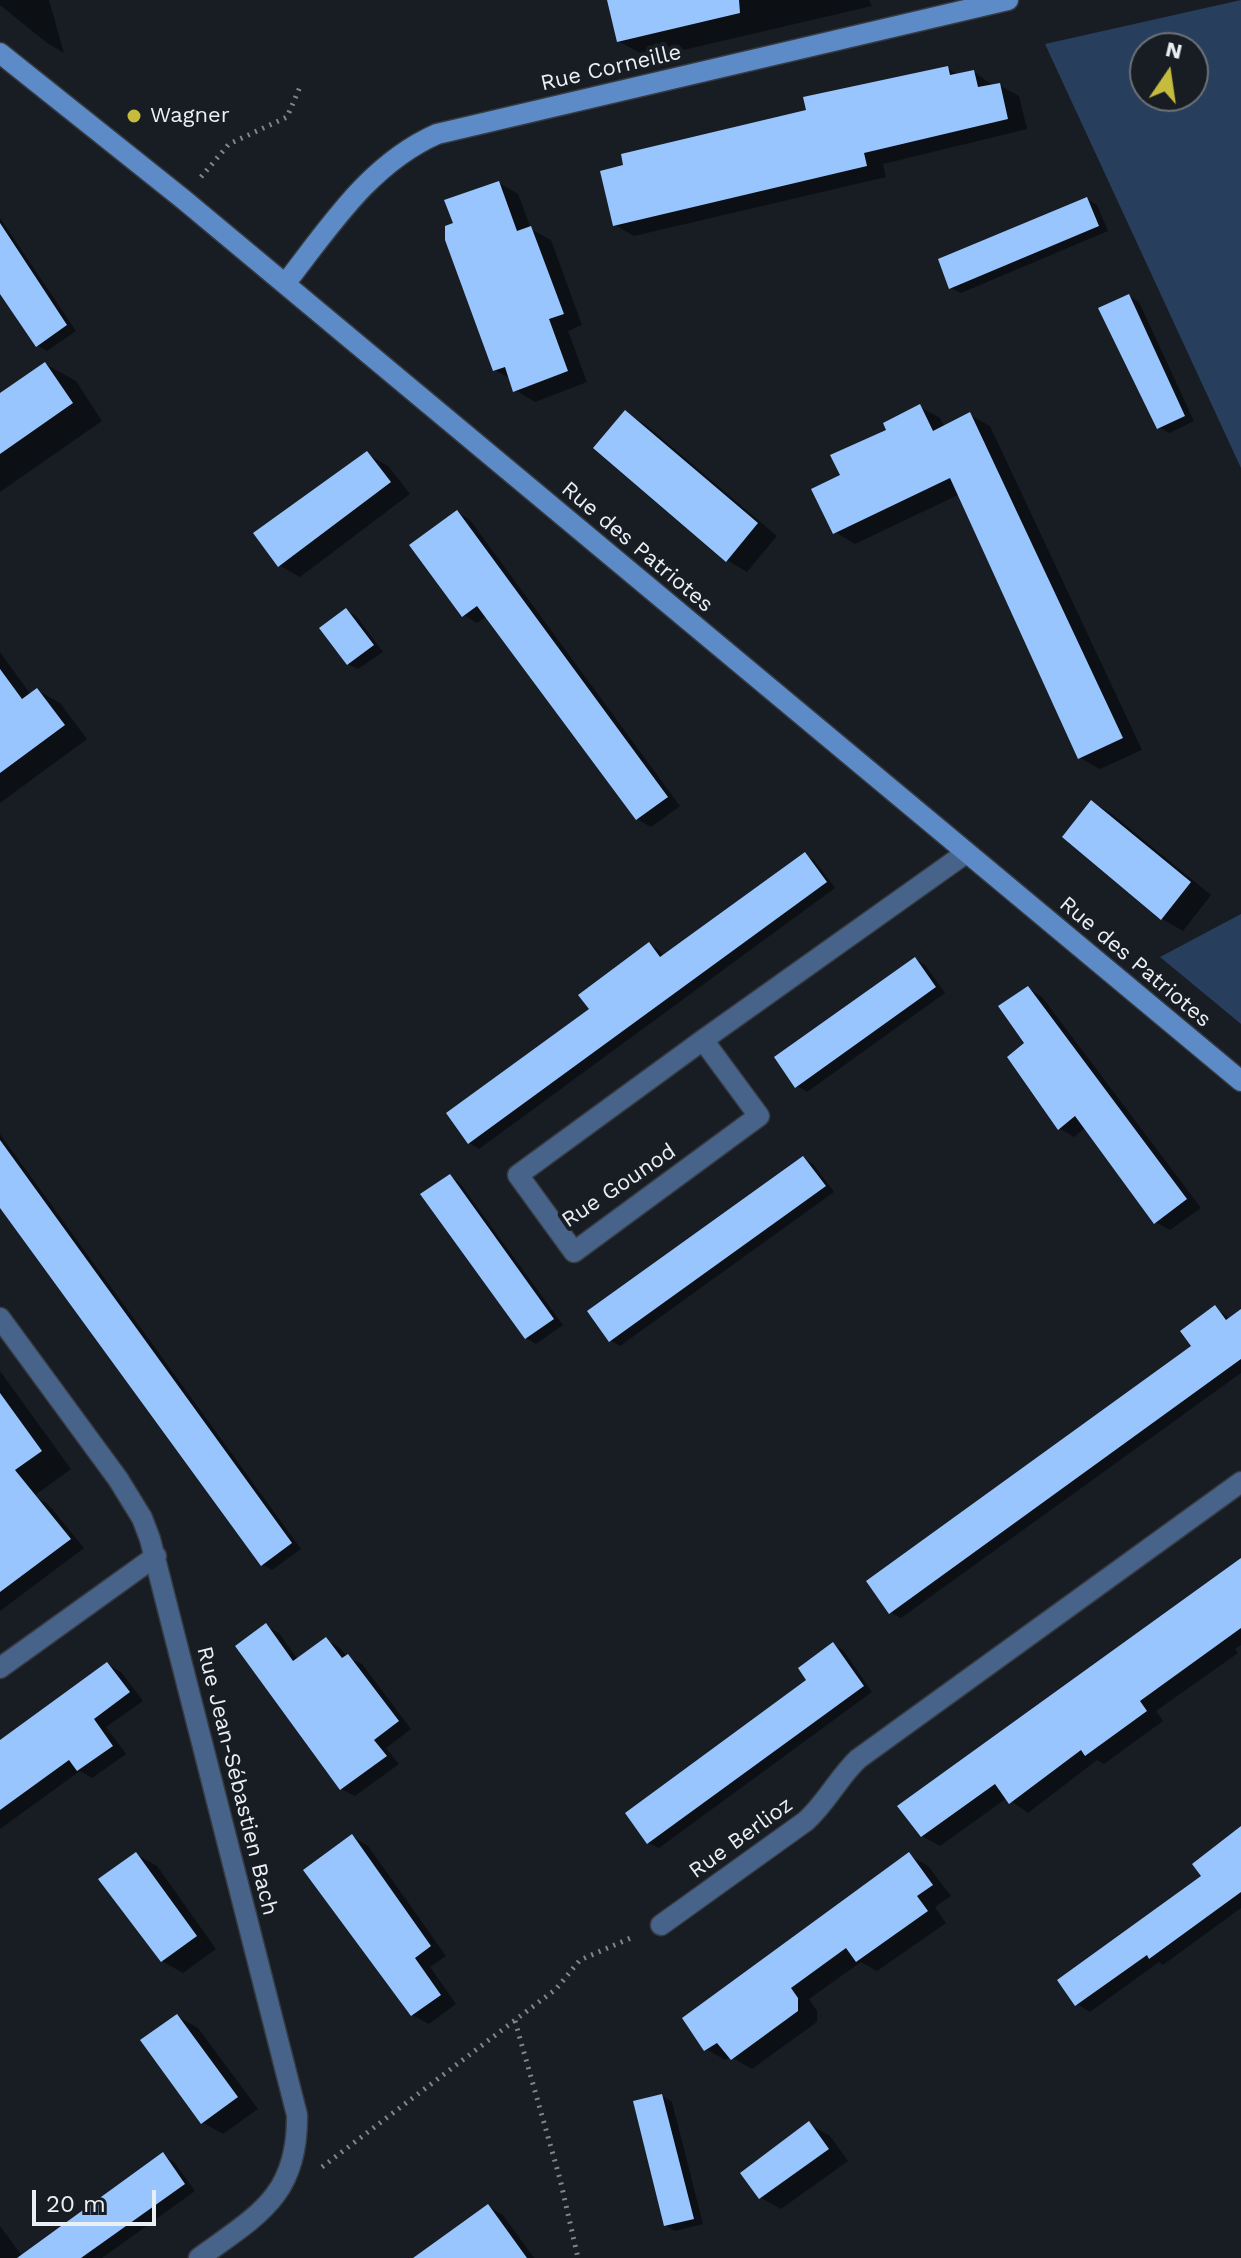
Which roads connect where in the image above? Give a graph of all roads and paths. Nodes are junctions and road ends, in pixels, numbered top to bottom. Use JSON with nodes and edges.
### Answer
{"nodes":[{"id":1,"x":1008,"y":0,"type":"edge"},
{"id":2,"x":0,"y":53,"type":"edge"},
{"id":3,"x":300,"y":87,"type":"dead end"},
{"id":4,"x":183,"y":199,"type":"junction"},
{"id":5,"x":285,"y":284,"type":"junction"},
{"id":6,"x":966,"y":853,"type":"junction"},
{"id":7,"x":703,"y":1040,"type":"junction"},
{"id":8,"x":1241,"y":1081,"type":"edge"},
{"id":9,"x":0,"y":1318,"type":"edge"},
{"id":10,"x":1241,"y":1482,"type":"edge"},
{"id":11,"x":156,"y":1556,"type":"junction"},
{"id":12,"x":0,"y":1668,"type":"edge"},
{"id":13,"x":661,"y":1925,"type":"joint"},
{"id":14,"x":515,"y":2021,"type":"junction"},
{"id":15,"x":318,"y":2170,"type":"dead end"},
{"id":16,"x":199,"y":2258,"type":"edge"},
{"id":17,"x":578,"y":2258,"type":"edge"}],
"edges":[{"from":1,"to":5,"type":"street","name":"Rue Corneille"},
{"from":2,"to":4,"type":"street","name":"Rue des Patriotes"},
{"from":3,"to":4,"type":"path"},
{"from":4,"to":5,"type":"street","name":"Rue des Patriotes"},
{"from":5,"to":6,"type":"street","name":"Rue des Patriotes"},
{"from":6,"to":7,"type":"street","name":"Rue Gounod"},
{"from":6,"to":8,"type":"street","name":"Rue des Patriotes"},
{"from":7,"to":7,"type":"street","name":"Rue Gounod"},
{"from":9,"to":11,"type":"street","name":"Rue Jean-Sébastien Bach"},
{"from":10,"to":13,"type":"street","name":"Rue Berlioz"},
{"from":11,"to":12,"type":"street"},
{"from":11,"to":16,"type":"street","name":"Rue Jean-Sébastien Bach"},
{"from":13,"to":14,"type":"path"},
{"from":14,"to":15,"type":"path"},
{"from":14,"to":17,"type":"path"}]}
